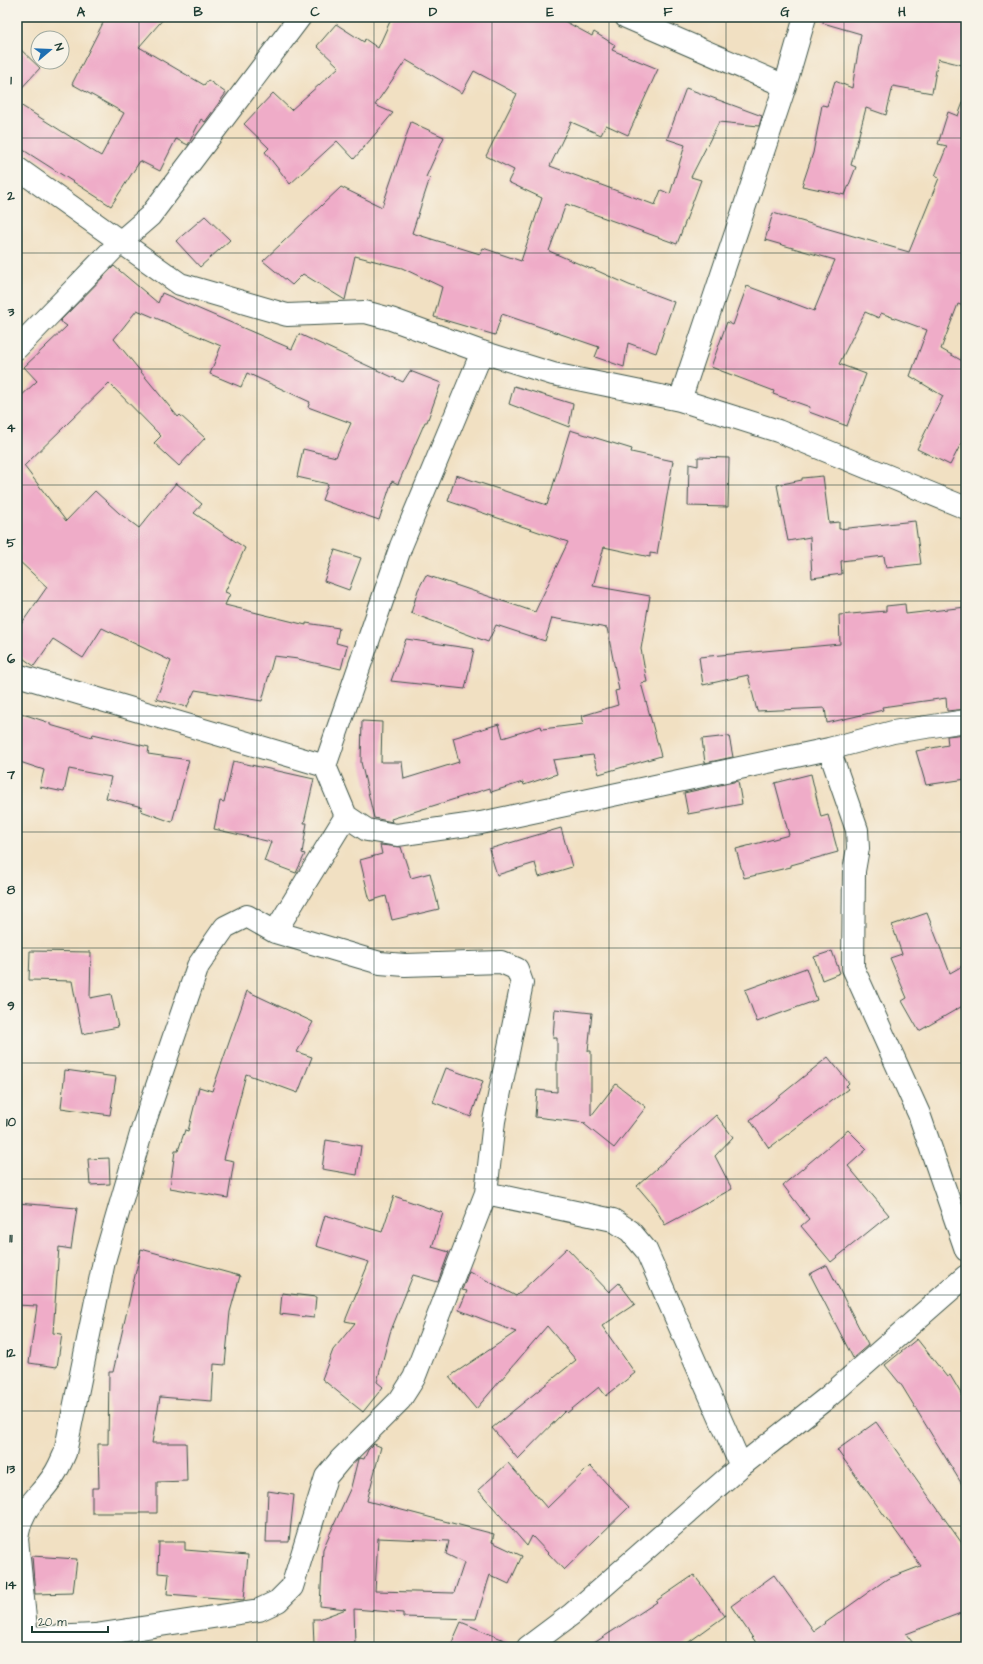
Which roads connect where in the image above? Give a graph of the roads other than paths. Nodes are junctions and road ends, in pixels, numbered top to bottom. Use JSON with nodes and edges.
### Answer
{"nodes":[{"id":1,"x":300,"y":17,"type":"edge"},
{"id":2,"x":626,"y":17,"type":"edge"},
{"id":3,"x":805,"y":17,"type":"edge"},
{"id":4,"x":785,"y":86,"type":"junction"},
{"id":5,"x":17,"y":168,"type":"edge"},
{"id":6,"x":120,"y":242,"type":"junction"},
{"id":7,"x":17,"y":348,"type":"edge"},
{"id":8,"x":482,"y":352,"type":"junction"},
{"id":9,"x":680,"y":400,"type":"junction"},
{"id":10,"x":966,"y":508,"type":"edge"},
{"id":11,"x":17,"y":675,"type":"edge"},
{"id":12,"x":966,"y":721,"type":"edge"},
{"id":13,"x":829,"y":749,"type":"junction"},
{"id":14,"x":326,"y":766,"type":"junction"},
{"id":15,"x":346,"y":816,"type":"junction"},
{"id":16,"x":274,"y":932,"type":"junction"},
{"id":17,"x":486,"y":1193,"type":"junction"},
{"id":18,"x":966,"y":1250,"type":"edge"},
{"id":19,"x":966,"y":1276,"type":"edge"},
{"id":20,"x":741,"y":1466,"type":"junction"},
{"id":21,"x":95,"y":1641,"type":"edge"},
{"id":22,"x":22,"y":1643,"type":"edge"},
{"id":23,"x":528,"y":1647,"type":"edge"}],
"edges":[{"from":1,"to":6,"type":"street"},
{"from":2,"to":4,"type":"street"},
{"from":3,"to":4,"type":"street"},
{"from":4,"to":9,"type":"street"},
{"from":5,"to":6,"type":"street"},
{"from":6,"to":7,"type":"street"},
{"from":6,"to":8,"type":"street"},
{"from":8,"to":9,"type":"street"},
{"from":8,"to":14,"type":"street"},
{"from":9,"to":10,"type":"street"},
{"from":11,"to":14,"type":"street"},
{"from":12,"to":13,"type":"street"},
{"from":13,"to":15,"type":"street"},
{"from":13,"to":18,"type":"street"},
{"from":14,"to":15,"type":"street"},
{"from":15,"to":16,"type":"street"},
{"from":16,"to":17,"type":"street"},
{"from":16,"to":22,"type":"street"},
{"from":17,"to":20,"type":"street"},
{"from":17,"to":21,"type":"street"},
{"from":19,"to":20,"type":"street"},
{"from":20,"to":23,"type":"street"},
{"from":21,"to":22,"type":"street"}]}
